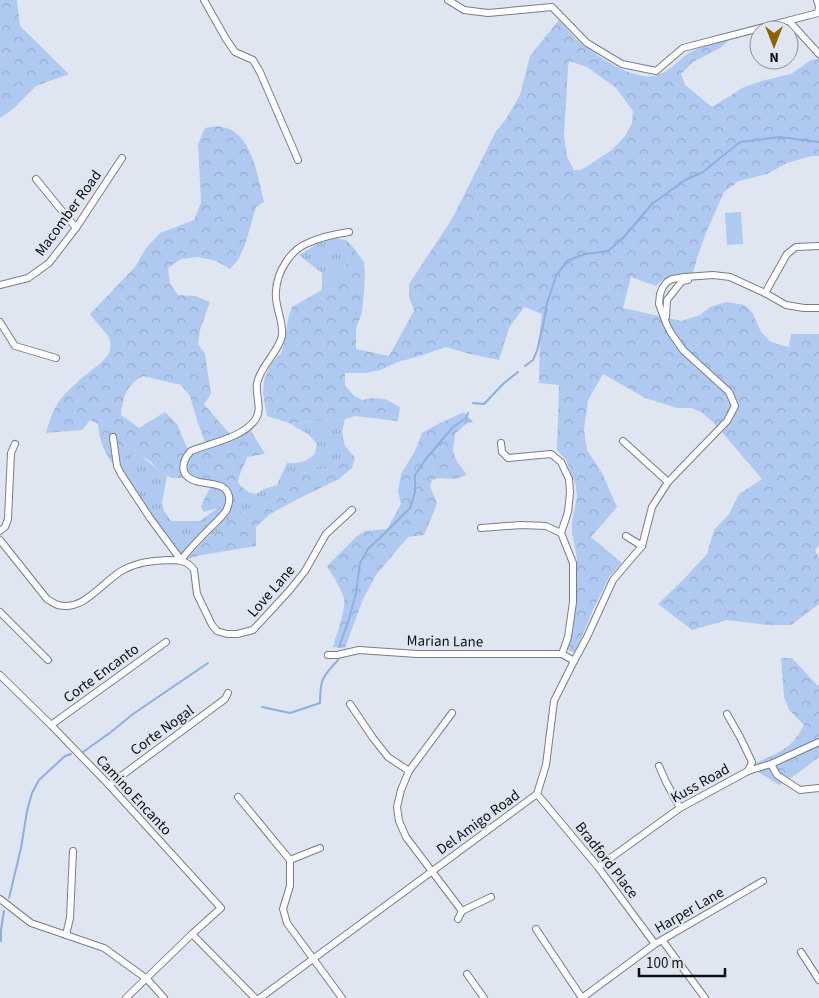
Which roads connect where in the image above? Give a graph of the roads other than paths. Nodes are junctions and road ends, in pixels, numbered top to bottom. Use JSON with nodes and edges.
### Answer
{"nodes":[{"id":1,"x":204,"y":0,"type":"edge"},
{"id":2,"x":448,"y":0,"type":"edge"},
{"id":3,"x":818,"y":0,"type":"edge"},
{"id":4,"x":793,"y":20,"type":"edge"},
{"id":5,"x":749,"y":30,"type":"edge"},
{"id":6,"x":799,"y":32,"type":"edge"},
{"id":7,"x":819,"y":54,"type":"edge"},
{"id":8,"x":122,"y":158,"type":"dead end"},
{"id":9,"x":298,"y":160,"type":"dead end"},
{"id":10,"x":36,"y":179,"type":"dead end"},
{"id":11,"x":76,"y":228,"type":"junction"},
{"id":12,"x":349,"y":232,"type":"dead end"},
{"id":13,"x":819,"y":246,"type":"edge"},
{"id":14,"x":696,"y":277,"type":"junction"},
{"id":15,"x":0,"y":285,"type":"edge"},
{"id":16,"x":765,"y":293,"type":"junction"},
{"id":17,"x":819,"y":308,"type":"edge"},
{"id":18,"x":0,"y":322,"type":"edge"},
{"id":19,"x":666,"y":323,"type":"junction"},
{"id":20,"x":56,"y":358,"type":"dead end"},
{"id":21,"x":113,"y":437,"type":"dead end"},
{"id":22,"x":623,"y":441,"type":"dead end"},
{"id":23,"x":501,"y":443,"type":"dead end"},
{"id":24,"x":15,"y":444,"type":"dead end"},
{"id":25,"x":668,"y":482,"type":"junction"},
{"id":26,"x":352,"y":510,"type":"dead end"},
{"id":27,"x":481,"y":528,"type":"dead end"},
{"id":28,"x":0,"y":531,"type":"edge"},
{"id":29,"x":561,"y":533,"type":"junction"},
{"id":30,"x":626,"y":536,"type":"dead end"},
{"id":31,"x":0,"y":540,"type":"edge"},
{"id":32,"x":642,"y":546,"type":"junction"},
{"id":33,"x":181,"y":560,"type":"junction"},
{"id":34,"x":0,"y":612,"type":"edge"},
{"id":35,"x":166,"y":642,"type":"dead end"},
{"id":36,"x":562,"y":654,"type":"junction"},
{"id":37,"x":328,"y":655,"type":"dead end"},
{"id":38,"x":48,"y":660,"type":"dead end"},
{"id":39,"x":574,"y":661,"type":"junction"},
{"id":40,"x":0,"y":675,"type":"edge"},
{"id":41,"x":228,"y":693,"type":"dead end"},
{"id":42,"x":350,"y":704,"type":"dead end"},
{"id":43,"x":452,"y":713,"type":"dead end"},
{"id":44,"x":727,"y":714,"type":"dead end"},
{"id":45,"x":51,"y":725,"type":"junction"},
{"id":46,"x":819,"y":742,"type":"edge"},
{"id":47,"x":770,"y":764,"type":"junction"},
{"id":48,"x":659,"y":766,"type":"dead end"},
{"id":49,"x":409,"y":771,"type":"junction"},
{"id":50,"x":748,"y":771,"type":"junction"},
{"id":51,"x":109,"y":785,"type":"junction"},
{"id":52,"x":819,"y":788,"type":"edge"},
{"id":53,"x":537,"y":794,"type":"junction"},
{"id":54,"x":238,"y":797,"type":"dead end"},
{"id":55,"x":680,"y":808,"type":"junction"},
{"id":56,"x":320,"y":848,"type":"dead end"},
{"id":57,"x":73,"y":851,"type":"dead end"},
{"id":58,"x":290,"y":860,"type":"junction"},
{"id":59,"x":598,"y":866,"type":"junction"},
{"id":60,"x":432,"y":871,"type":"junction"},
{"id":61,"x":763,"y":881,"type":"dead end"},
{"id":62,"x":491,"y":897,"type":"dead end"},
{"id":63,"x":0,"y":899,"type":"edge"},
{"id":64,"x":462,"y":911,"type":"junction"},
{"id":65,"x":458,"y":919,"type":"dead end"},
{"id":66,"x":536,"y":930,"type":"dead end"},
{"id":67,"x":192,"y":934,"type":"junction"},
{"id":68,"x":66,"y":936,"type":"junction"},
{"id":69,"x":662,"y":940,"type":"junction"},
{"id":70,"x":655,"y":944,"type":"junction"},
{"id":71,"x":801,"y":952,"type":"dead end"},
{"id":72,"x":313,"y":959,"type":"junction"},
{"id":73,"x":467,"y":974,"type":"dead end"},
{"id":74,"x":146,"y":979,"type":"junction"},
{"id":75,"x":819,"y":980,"type":"edge"},
{"id":76,"x":126,"y":998,"type":"edge"},
{"id":77,"x":164,"y":998,"type":"edge"},
{"id":78,"x":255,"y":998,"type":"edge"},
{"id":79,"x":260,"y":998,"type":"edge"},
{"id":80,"x":342,"y":998,"type":"edge"},
{"id":81,"x":484,"y":998,"type":"edge"},
{"id":82,"x":582,"y":998,"type":"edge"},
{"id":83,"x":705,"y":998,"type":"edge"}],
"edges":[{"from":1,"to":9,"type":"street"},
{"from":2,"to":5,"type":"street"},
{"from":3,"to":4,"type":"street"},
{"from":6,"to":7,"type":"street"},
{"from":8,"to":11,"type":"street","name":"Macomber Road"},
{"from":10,"to":11,"type":"street"},
{"from":11,"to":15,"type":"street","name":"Macomber Road"},
{"from":12,"to":33,"type":"street"},
{"from":13,"to":16,"type":"street"},
{"from":14,"to":16,"type":"street"},
{"from":14,"to":19,"type":"street"},
{"from":14,"to":19,"type":"street"},
{"from":16,"to":17,"type":"street"},
{"from":18,"to":20,"type":"street"},
{"from":19,"to":25,"type":"street"},
{"from":21,"to":33,"type":"street"},
{"from":22,"to":25,"type":"street"},
{"from":23,"to":29,"type":"street"},
{"from":24,"to":28,"type":"street"},
{"from":25,"to":32,"type":"street"},
{"from":26,"to":33,"type":"street","name":"Love Lane"},
{"from":27,"to":29,"type":"street"},
{"from":29,"to":36,"type":"street"},
{"from":30,"to":32,"type":"street"},
{"from":31,"to":33,"type":"street"},
{"from":32,"to":39,"type":"street","name":"Del Amigo Road"},
{"from":34,"to":38,"type":"street"},
{"from":35,"to":45,"type":"street","name":"Corte Encanto"},
{"from":36,"to":37,"type":"street","name":"Marian Lane"},
{"from":36,"to":39,"type":"street"},
{"from":39,"to":53,"type":"street","name":"Del Amigo Road"},
{"from":40,"to":45,"type":"street","name":"Camino Encanto"},
{"from":41,"to":51,"type":"street","name":"Corte Nogal"},
{"from":42,"to":49,"type":"street"},
{"from":43,"to":49,"type":"street"},
{"from":44,"to":50,"type":"street"},
{"from":45,"to":51,"type":"street","name":"Camino Encanto"},
{"from":46,"to":47,"type":"street","name":"Kuss Road"},
{"from":47,"to":50,"type":"street","name":"Kuss Road"},
{"from":47,"to":52,"type":"street"},
{"from":48,"to":55,"type":"street"},
{"from":49,"to":60,"type":"street"},
{"from":50,"to":55,"type":"street","name":"Kuss Road"},
{"from":51,"to":67,"type":"street","name":"Camino Encanto"},
{"from":53,"to":59,"type":"street","name":"Bradford Place"},
{"from":53,"to":60,"type":"street","name":"Del Amigo Road"},
{"from":54,"to":58,"type":"street"},
{"from":55,"to":59,"type":"street","name":"Kuss Road"},
{"from":56,"to":58,"type":"street"},
{"from":57,"to":68,"type":"street"},
{"from":58,"to":72,"type":"street"},
{"from":59,"to":70,"type":"street","name":"Bradford Place"},
{"from":60,"to":64,"type":"street"},
{"from":60,"to":72,"type":"street","name":"Del Amigo Road"},
{"from":61,"to":69,"type":"street","name":"Harper Lane"},
{"from":62,"to":64,"type":"street"},
{"from":63,"to":68,"type":"street"},
{"from":64,"to":65,"type":"street"},
{"from":66,"to":82,"type":"street"},
{"from":67,"to":74,"type":"street"},
{"from":67,"to":78,"type":"street"},
{"from":68,"to":74,"type":"street"},
{"from":69,"to":70,"type":"street","name":"Harper Lane"},
{"from":69,"to":83,"type":"street"},
{"from":70,"to":82,"type":"street","name":"Harper Lane"},
{"from":71,"to":75,"type":"street"},
{"from":72,"to":79,"type":"street","name":"Del Amigo Road"},
{"from":72,"to":80,"type":"street"},
{"from":73,"to":81,"type":"street"},
{"from":74,"to":76,"type":"street"},
{"from":74,"to":77,"type":"street"}]}
